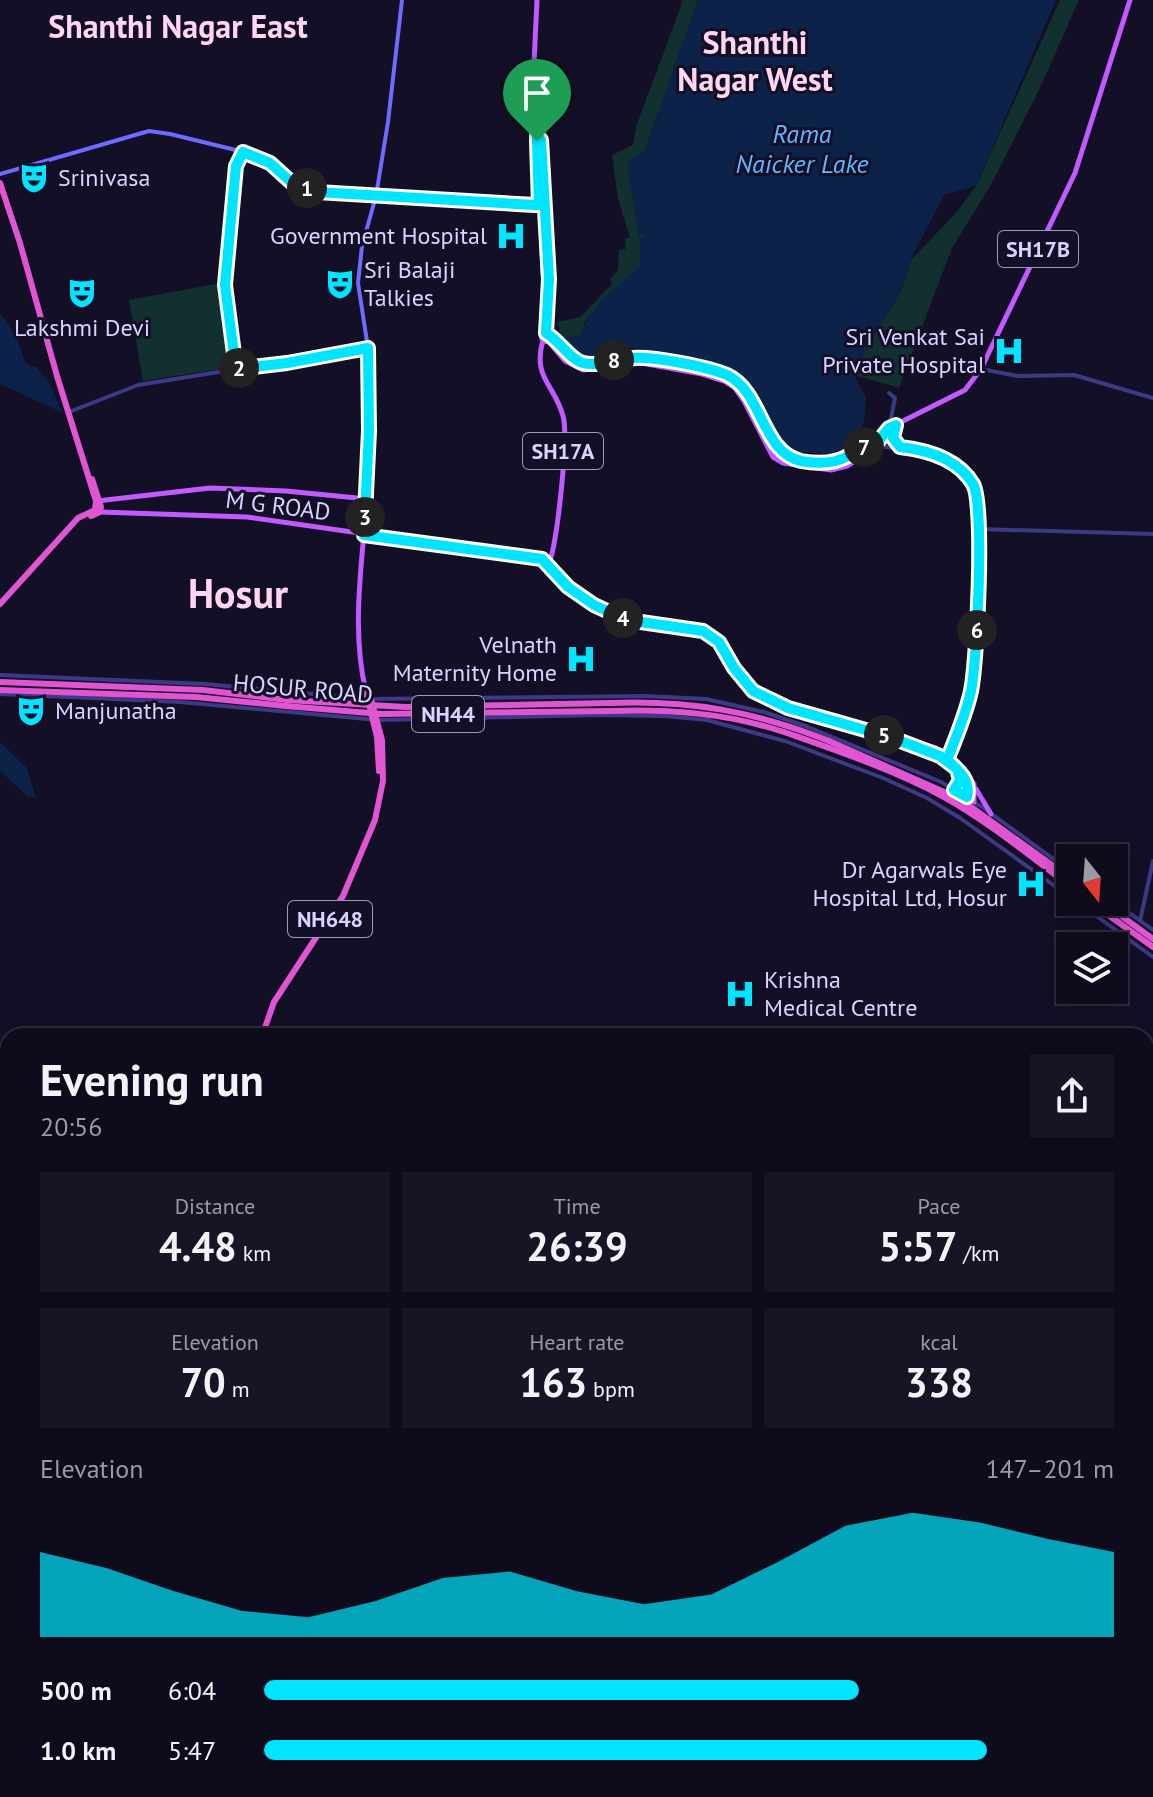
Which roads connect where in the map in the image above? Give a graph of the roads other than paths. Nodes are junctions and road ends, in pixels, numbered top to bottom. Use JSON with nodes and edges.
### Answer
{"nodes":[{"id":1,"x":402,"y":0,"type":"edge"},
{"id":2,"x":537,"y":0,"type":"edge"},
{"id":3,"x":1130,"y":0,"type":"edge"},
{"id":4,"x":241,"y":151,"type":"junction"},
{"id":5,"x":0,"y":174,"type":"edge"},
{"id":6,"x":0,"y":183,"type":"edge"},
{"id":7,"x":374,"y":196,"type":"junction"},
{"id":8,"x":540,"y":205,"type":"junction"},
{"id":9,"x":548,"y":338,"type":"junction"},
{"id":10,"x":368,"y":348,"type":"junction"},
{"id":11,"x":236,"y":369,"type":"junction"},
{"id":12,"x":981,"y":369,"type":"junction"},
{"id":13,"x":889,"y":393,"type":"dead end"},
{"id":14,"x":1153,"y":398,"type":"edge"},
{"id":15,"x":69,"y":412,"type":"junction"},
{"id":16,"x":896,"y":425,"type":"junction"},
{"id":17,"x":889,"y":428,"type":"junction"},
{"id":18,"x":876,"y":444,"type":"junction"},
{"id":19,"x":900,"y":447,"type":"junction"},
{"id":20,"x":367,"y":499,"type":"junction"},
{"id":21,"x":99,"y":501,"type":"junction"},
{"id":22,"x":97,"y":511,"type":"junction"},
{"id":23,"x":978,"y":529,"type":"junction"},
{"id":24,"x":1153,"y":534,"type":"edge"},
{"id":25,"x":364,"y":535,"type":"junction"},
{"id":26,"x":548,"y":566,"type":"junction"},
{"id":27,"x":0,"y":604,"type":"edge"},
{"id":28,"x":0,"y":675,"type":"edge"},
{"id":29,"x":0,"y":682,"type":"edge"},
{"id":30,"x":117,"y":686,"type":"junction"},
{"id":31,"x":0,"y":692,"type":"edge"},
{"id":32,"x":112,"y":697,"type":"junction"},
{"id":33,"x":368,"y":697,"type":"junction"},
{"id":34,"x":287,"y":703,"type":"junction"},
{"id":35,"x":610,"y":707,"type":"junction"},
{"id":36,"x":375,"y":720,"type":"junction"},
{"id":37,"x":774,"y":733,"type":"junction"},
{"id":38,"x":816,"y":734,"type":"junction"},
{"id":39,"x":948,"y":758,"type":"junction"},
{"id":40,"x":957,"y":769,"type":"junction"},
{"id":41,"x":975,"y":788,"type":"junction"},
{"id":42,"x":954,"y":790,"type":"junction"},
{"id":43,"x":967,"y":797,"type":"junction"},
{"id":44,"x":974,"y":802,"type":"junction"},
{"id":45,"x":991,"y":814,"type":"junction"},
{"id":46,"x":1056,"y":860,"type":"edge"},
{"id":47,"x":1153,"y":861,"type":"edge"},
{"id":48,"x":1056,"y":864,"type":"edge"},
{"id":49,"x":1056,"y":865,"type":"edge"},
{"id":50,"x":1056,"y":876,"type":"edge"},
{"id":51,"x":1045,"y":879,"type":"junction"},
{"id":52,"x":1056,"y":887,"type":"edge"},
{"id":53,"x":1128,"y":912,"type":"edge"},
{"id":54,"x":1096,"y":916,"type":"edge"},
{"id":55,"x":1114,"y":916,"type":"edge"},
{"id":56,"x":1117,"y":916,"type":"edge"},
{"id":57,"x":1122,"y":921,"type":"junction"},
{"id":58,"x":1140,"y":921,"type":"junction"},
{"id":59,"x":1153,"y":930,"type":"edge"},
{"id":60,"x":1153,"y":939,"type":"edge"},
{"id":61,"x":1153,"y":947,"type":"edge"},
{"id":62,"x":1153,"y":957,"type":"edge"},
{"id":63,"x":265,"y":1028,"type":"edge"}],
"edges":[{"from":1,"to":7,"type":"main road"},
{"from":2,"to":8,"type":"main road","number":"SH17A"},
{"from":3,"to":12,"type":"main road","number":"SH17B"},
{"from":4,"to":5,"type":"main road"},
{"from":4,"to":7,"type":"main road"},
{"from":4,"to":11,"type":"street"},
{"from":6,"to":15,"type":"highway"},
{"from":7,"to":8,"type":"main road"},
{"from":7,"to":10,"type":"main road"},
{"from":8,"to":9,"type":"main road","number":"SH17A"},
{"from":9,"to":18,"type":"main road","number":"SH17B"},
{"from":9,"to":18,"type":"main road","number":"SH17B"},
{"from":9,"to":26,"type":"main road","number":"SH17A"},
{"from":10,"to":11,"type":"street"},
{"from":10,"to":20,"type":"main road"},
{"from":11,"to":15,"type":"street"},
{"from":12,"to":14,"type":"street"},
{"from":12,"to":16,"type":"main road","number":"SH17B"},
{"from":13,"to":17,"type":"street"},
{"from":15,"to":21,"type":"highway"},
{"from":16,"to":17,"type":"main road","number":"SH17B"},
{"from":16,"to":19,"type":"street"},
{"from":17,"to":18,"type":"main road","number":"SH17B"},
{"from":18,"to":19,"type":"street"},
{"from":19,"to":23,"type":"street"},
{"from":20,"to":21,"type":"main road"},
{"from":20,"to":25,"type":"main road"},
{"from":21,"to":22,"type":"highway"},
{"from":22,"to":25,"type":"main road","name":"M G ROAD"},
{"from":22,"to":27,"type":"highway"},
{"from":23,"to":24,"type":"street"},
{"from":23,"to":39,"type":"street"},
{"from":25,"to":26,"type":"main road","name":"M G ROAD"},
{"from":25,"to":33,"type":"main road"},
{"from":26,"to":39,"type":"main road"},
{"from":28,"to":30,"type":"street"},
{"from":29,"to":30,"type":"highway","number":"NH44"},
{"from":30,"to":33,"type":"street"},
{"from":30,"to":34,"type":"highway","name":"HOSUR ROAD","number":"NH44"},
{"from":31,"to":32,"type":"highway","number":"NH44"},
{"from":32,"to":34,"type":"highway","name":"HOSUR ROAD","number":"NH44"},
{"from":32,"to":36,"type":"street"},
{"from":33,"to":36,"type":"highway","number":"NH648"},
{"from":33,"to":38,"type":"street"},
{"from":34,"to":35,"type":"highway","name":"HOSUR ROAD","number":"NH44","bridge":true},
{"from":35,"to":37,"type":"highway","name":"HOSUR ROAD","number":"NH44"},
{"from":35,"to":38,"type":"highway","name":"HOSUR ROAD","number":"NH44"},
{"from":36,"to":37,"type":"street"},
{"from":36,"to":63,"type":"highway","number":"NH648"},
{"from":37,"to":50,"type":"highway","name":"HOSUR ROAD","number":"NH44","bridge":true},
{"from":37,"to":51,"type":"street"},
{"from":38,"to":42,"type":"street"},
{"from":38,"to":49,"type":"highway","name":"HOSUR ROAD","number":"NH44","bridge":true},
{"from":39,"to":40,"type":"main road"},
{"from":39,"to":41,"type":"main road"},
{"from":40,"to":42,"type":"main road"},
{"from":40,"to":43,"type":"main road"},
{"from":41,"to":44,"type":"main road"},
{"from":41,"to":45,"type":"main road"},
{"from":42,"to":43,"type":"street"},
{"from":43,"to":44,"type":"street"},
{"from":44,"to":45,"type":"street"},
{"from":45,"to":46,"type":"street"},
{"from":47,"to":58,"type":"street"},
{"from":48,"to":51,"type":"street"},
{"from":51,"to":52,"type":"street"},
{"from":53,"to":58,"type":"street"},
{"from":54,"to":62,"type":"street"},
{"from":55,"to":57,"type":"highway"},
{"from":56,"to":57,"type":"highway"},
{"from":57,"to":60,"type":"highway"},
{"from":57,"to":61,"type":"highway"},
{"from":58,"to":59,"type":"street"}]}
